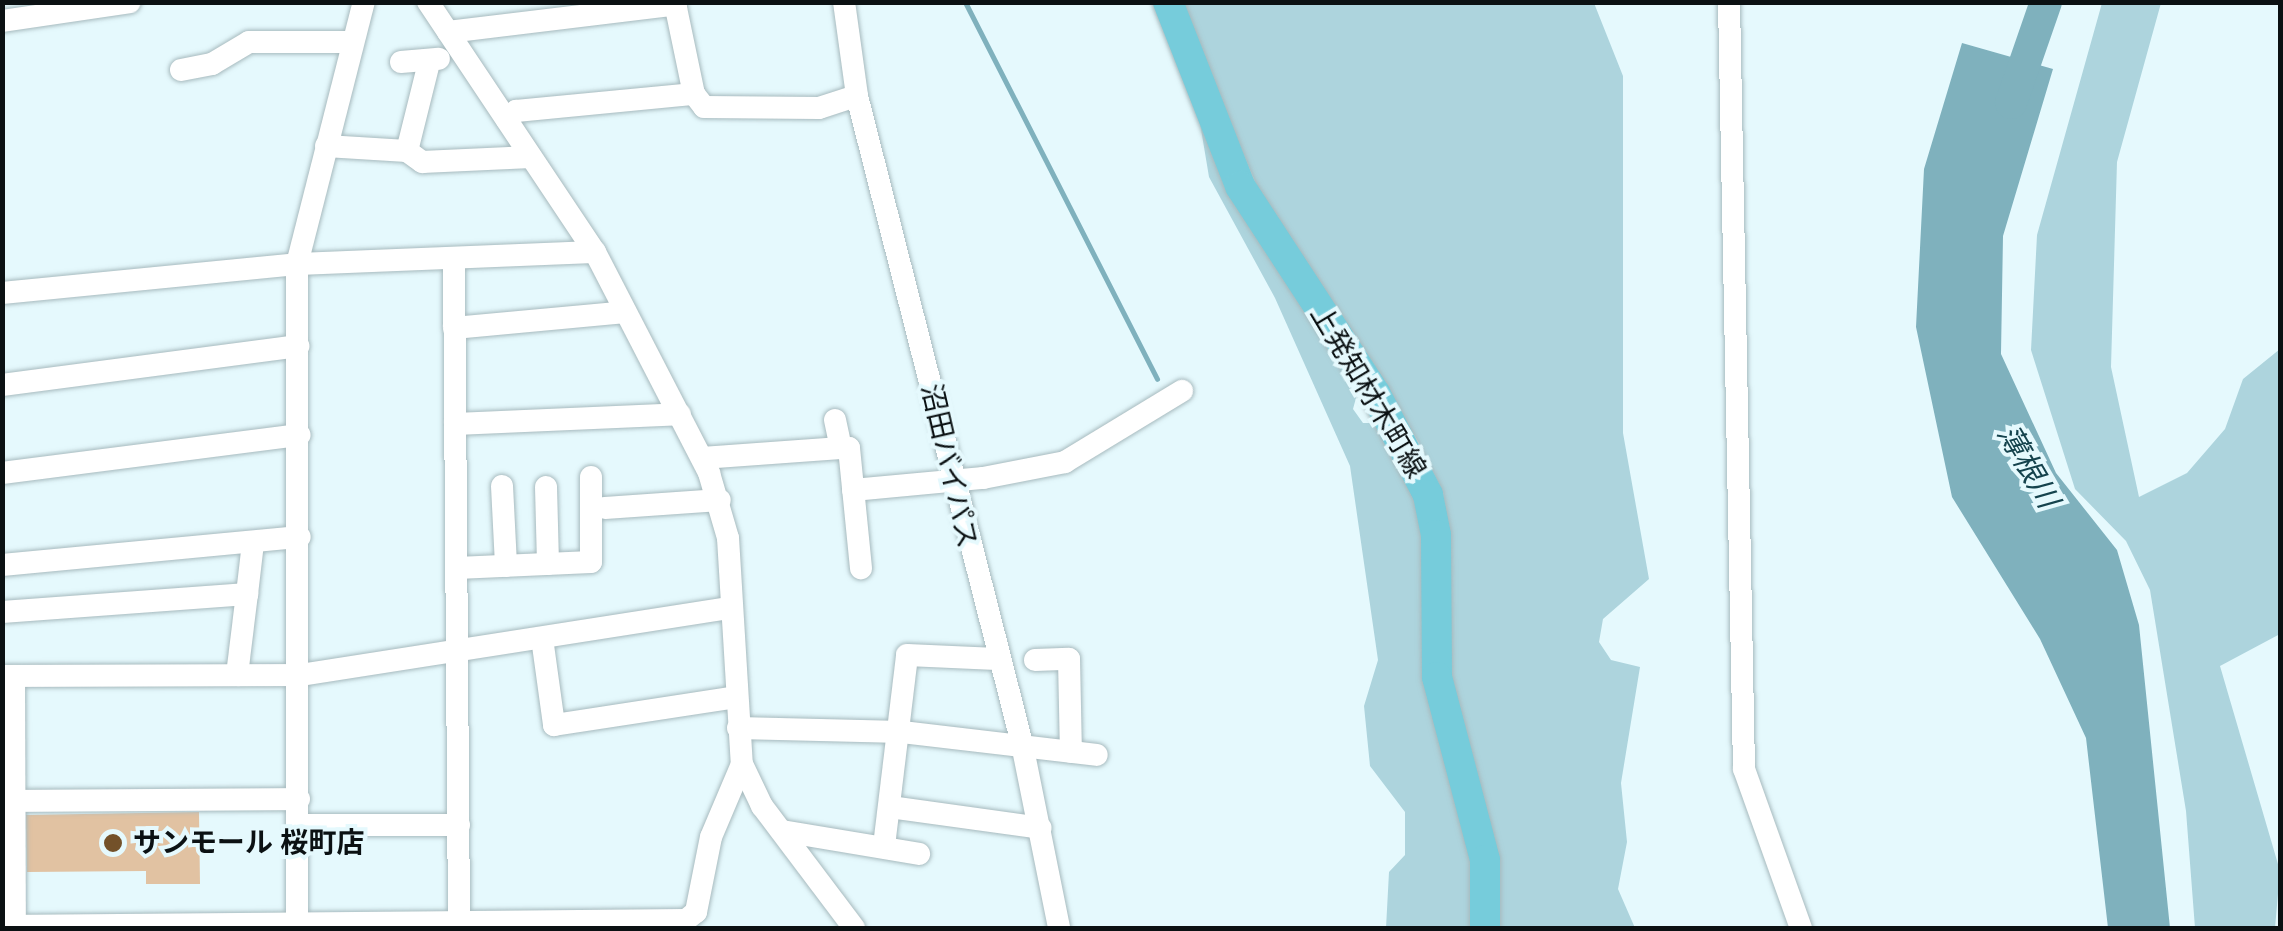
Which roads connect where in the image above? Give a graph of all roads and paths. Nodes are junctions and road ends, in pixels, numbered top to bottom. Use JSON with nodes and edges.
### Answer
{"nodes":[{"id":1,"x":130,"y":2,"type":"edge"},
{"id":2,"x":364,"y":2,"type":"edge"},
{"id":3,"x":428,"y":2,"type":"edge"},
{"id":4,"x":844,"y":2,"type":"edge"},
{"id":5,"x":1168,"y":2,"type":"edge"},
{"id":6,"x":1729,"y":2,"type":"edge"},
{"id":7,"x":2,"y":21,"type":"edge"},
{"id":8,"x":454,"y":41,"type":"junction"},
{"id":9,"x":352,"y":42,"type":"junction"},
{"id":10,"x":401,"y":62,"type":"dead end"},
{"id":11,"x":429,"y":64,"type":"junction"},
{"id":12,"x":180,"y":70,"type":"dead end"},
{"id":13,"x":694,"y":94,"type":"junction"},
{"id":14,"x":857,"y":96,"type":"junction"},
{"id":15,"x":507,"y":120,"type":"junction"},
{"id":16,"x":326,"y":146,"type":"junction"},
{"id":17,"x":407,"y":151,"type":"junction"},
{"id":18,"x":531,"y":157,"type":"junction"},
{"id":19,"x":595,"y":252,"type":"junction"},
{"id":20,"x":454,"y":258,"type":"junction"},
{"id":21,"x":297,"y":264,"type":"junction"},
{"id":22,"x":2,"y":293,"type":"edge"},
{"id":23,"x":626,"y":312,"type":"junction"},
{"id":24,"x":454,"y":328,"type":"junction"},
{"id":25,"x":298,"y":346,"type":"junction"},
{"id":26,"x":2,"y":385,"type":"edge"},
{"id":27,"x":1182,"y":391,"type":"dead end"},
{"id":28,"x":680,"y":414,"type":"junction"},
{"id":29,"x":836,"y":420,"type":"dead end"},
{"id":30,"x":456,"y":424,"type":"junction"},
{"id":31,"x":300,"y":435,"type":"junction"},
{"id":32,"x":841,"y":448,"type":"junction"},
{"id":33,"x":702,"y":458,"type":"junction"},
{"id":34,"x":2,"y":473,"type":"edge"},
{"id":35,"x":591,"y":477,"type":"dead end"},
{"id":36,"x":950,"y":480,"type":"junction"},
{"id":37,"x":502,"y":486,"type":"dead end"},
{"id":38,"x":546,"y":487,"type":"dead end"},
{"id":39,"x":853,"y":490,"type":"junction"},
{"id":40,"x":720,"y":500,"type":"junction"},
{"id":41,"x":605,"y":508,"type":"dead end"},
{"id":42,"x":300,"y":537,"type":"junction"},
{"id":43,"x":254,"y":543,"type":"junction"},
{"id":44,"x":548,"y":564,"type":"junction"},
{"id":45,"x":2,"y":565,"type":"edge"},
{"id":46,"x":506,"y":566,"type":"junction"},
{"id":47,"x":458,"y":568,"type":"junction"},
{"id":48,"x":861,"y":568,"type":"dead end"},
{"id":49,"x":247,"y":594,"type":"junction"},
{"id":50,"x":730,"y":608,"type":"junction"},
{"id":51,"x":2,"y":612,"type":"edge"},
{"id":52,"x":542,"y":638,"type":"junction"},
{"id":53,"x":458,"y":651,"type":"junction"},
{"id":54,"x":997,"y":660,"type":"junction"},
{"id":55,"x":1035,"y":660,"type":"dead end"},
{"id":56,"x":237,"y":675,"type":"junction"},
{"id":57,"x":302,"y":675,"type":"junction"},
{"id":58,"x":8,"y":676,"type":"edge"},
{"id":59,"x":736,"y":698,"type":"junction"},
{"id":60,"x":738,"y":728,"type":"junction"},
{"id":61,"x":902,"y":732,"type":"junction"},
{"id":62,"x":1022,"y":744,"type":"junction"},
{"id":63,"x":1070,"y":752,"type":"junction"},
{"id":64,"x":1097,"y":756,"type":"dead end"},
{"id":65,"x":742,"y":764,"type":"junction"},
{"id":66,"x":299,"y":800,"type":"junction"},
{"id":67,"x":890,"y":806,"type":"junction"},
{"id":68,"x":10,"y":813,"type":"edge"},
{"id":69,"x":299,"y":824,"type":"junction"},
{"id":70,"x":459,"y":825,"type":"junction"},
{"id":71,"x":1041,"y":828,"type":"junction"},
{"id":72,"x":782,"y":831,"type":"junction"},
{"id":73,"x":884,"y":846,"type":"junction"},
{"id":74,"x":919,"y":854,"type":"dead end"},
{"id":75,"x":459,"y":922,"type":"junction"},
{"id":76,"x":589,"y":924,"type":"edge"},
{"id":77,"x":297,"y":925,"type":"edge"},
{"id":78,"x":11,"y":927,"type":"edge"},
{"id":79,"x":854,"y":928,"type":"edge"},
{"id":80,"x":1059,"y":928,"type":"edge"},
{"id":81,"x":1486,"y":928,"type":"edge"},
{"id":82,"x":1800,"y":928,"type":"edge"}],
"edges":[{"from":1,"to":7,"type":"street"},
{"from":2,"to":9,"type":"street"},
{"from":3,"to":8,"type":"street"},
{"from":4,"to":14,"type":"street","name":"沼田バイパス"},
{"from":5,"to":81,"type":"main road","name":"上発知材木町線"},
{"from":6,"to":82,"type":"street"},
{"from":8,"to":11,"type":"street"},
{"from":8,"to":13,"type":"street"},
{"from":8,"to":15,"type":"street"},
{"from":9,"to":12,"type":"street"},
{"from":9,"to":16,"type":"street"},
{"from":10,"to":11,"type":"street"},
{"from":11,"to":17,"type":"street"},
{"from":13,"to":14,"type":"street"},
{"from":13,"to":15,"type":"street"},
{"from":14,"to":36,"type":"street","name":"沼田バイパス"},
{"from":15,"to":18,"type":"street"},
{"from":16,"to":17,"type":"street"},
{"from":16,"to":21,"type":"street"},
{"from":17,"to":18,"type":"street"},
{"from":18,"to":19,"type":"street"},
{"from":19,"to":20,"type":"street"},
{"from":19,"to":23,"type":"street"},
{"from":20,"to":21,"type":"street"},
{"from":20,"to":24,"type":"street"},
{"from":21,"to":22,"type":"street"},
{"from":21,"to":25,"type":"street"},
{"from":23,"to":24,"type":"street"},
{"from":23,"to":28,"type":"street"},
{"from":24,"to":30,"type":"street"},
{"from":25,"to":26,"type":"street"},
{"from":25,"to":31,"type":"street"},
{"from":27,"to":36,"type":"street"},
{"from":28,"to":30,"type":"street"},
{"from":28,"to":33,"type":"street"},
{"from":29,"to":32,"type":"street"},
{"from":30,"to":47,"type":"street"},
{"from":31,"to":34,"type":"street"},
{"from":31,"to":42,"type":"street"},
{"from":32,"to":33,"type":"street"},
{"from":32,"to":39,"type":"street"},
{"from":33,"to":40,"type":"street"},
{"from":35,"to":44,"type":"street"},
{"from":36,"to":39,"type":"street"},
{"from":36,"to":54,"type":"street","name":"沼田バイパス"},
{"from":37,"to":46,"type":"street"},
{"from":38,"to":44,"type":"street"},
{"from":39,"to":48,"type":"street"},
{"from":40,"to":41,"type":"street"},
{"from":40,"to":50,"type":"street"},
{"from":42,"to":43,"type":"street"},
{"from":42,"to":57,"type":"street"},
{"from":43,"to":45,"type":"street"},
{"from":43,"to":49,"type":"street"},
{"from":44,"to":46,"type":"street"},
{"from":46,"to":47,"type":"street"},
{"from":47,"to":53,"type":"street"},
{"from":49,"to":51,"type":"street"},
{"from":49,"to":56,"type":"street"},
{"from":50,"to":52,"type":"street"},
{"from":50,"to":59,"type":"street"},
{"from":52,"to":53,"type":"street"},
{"from":52,"to":59,"type":"street"},
{"from":53,"to":57,"type":"street"},
{"from":53,"to":70,"type":"street"},
{"from":54,"to":61,"type":"street"},
{"from":54,"to":62,"type":"street","name":"沼田バイパス"},
{"from":55,"to":63,"type":"street"},
{"from":56,"to":57,"type":"street"},
{"from":56,"to":58,"type":"street"},
{"from":57,"to":66,"type":"street"},
{"from":58,"to":68,"type":"street"},
{"from":59,"to":60,"type":"street"},
{"from":60,"to":61,"type":"street"},
{"from":60,"to":65,"type":"street"},
{"from":61,"to":62,"type":"street"},
{"from":61,"to":67,"type":"street"},
{"from":62,"to":63,"type":"street"},
{"from":62,"to":71,"type":"street","name":"沼田バイパス"},
{"from":63,"to":64,"type":"street"},
{"from":65,"to":72,"type":"street"},
{"from":65,"to":76,"type":"street"},
{"from":66,"to":68,"type":"street"},
{"from":66,"to":69,"type":"street"},
{"from":67,"to":71,"type":"street"},
{"from":67,"to":73,"type":"street"},
{"from":68,"to":78,"type":"street"},
{"from":69,"to":70,"type":"street"},
{"from":69,"to":77,"type":"street"},
{"from":70,"to":75,"type":"street"},
{"from":71,"to":80,"type":"street","name":"沼田バイパス"},
{"from":72,"to":73,"type":"street"},
{"from":72,"to":79,"type":"street"},
{"from":73,"to":74,"type":"street"},
{"from":75,"to":76,"type":"street"},
{"from":75,"to":77,"type":"street"},
{"from":77,"to":78,"type":"street"}]}
